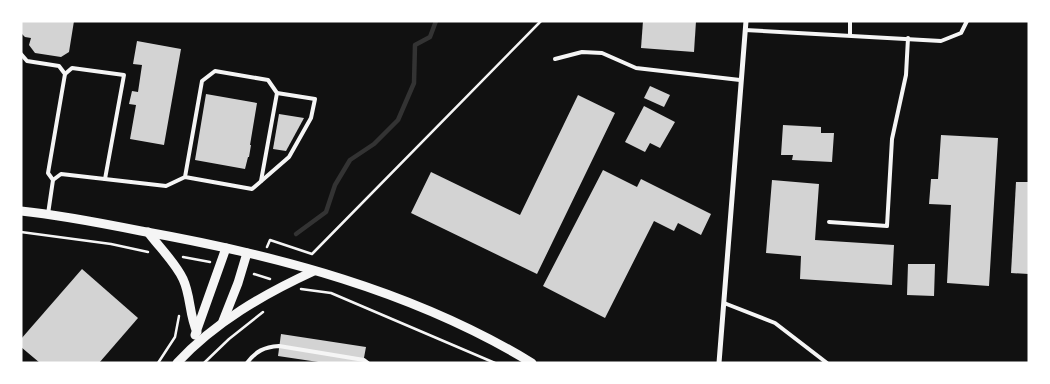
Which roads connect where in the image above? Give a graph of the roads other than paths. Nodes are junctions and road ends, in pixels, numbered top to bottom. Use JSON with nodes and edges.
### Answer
{"nodes":[{"id":1,"x":746,"y":21,"type":"edge"},
{"id":2,"x":850,"y":21,"type":"edge"},
{"id":3,"x":967,"y":21,"type":"edge"},
{"id":4,"x":745,"y":30,"type":"junction"},
{"id":5,"x":850,"y":35,"type":"junction"},
{"id":6,"x":908,"y":38,"type":"junction"},
{"id":7,"x":21,"y":54,"type":"edge"},
{"id":8,"x":555,"y":59,"type":"dead end"},
{"id":9,"x":65,"y":74,"type":"junction"},
{"id":10,"x":740,"y":80,"type":"junction"},
{"id":11,"x":277,"y":93,"type":"junction"},
{"id":12,"x":185,"y":177,"type":"junction"},
{"id":13,"x":105,"y":179,"type":"junction"},
{"id":14,"x":54,"y":180,"type":"junction"},
{"id":15,"x":261,"y":181,"type":"junction"},
{"id":16,"x":21,"y":211,"type":"edge"},
{"id":17,"x":48,"y":214,"type":"junction"},
{"id":18,"x":829,"y":222,"type":"dead end"},
{"id":19,"x":148,"y":232,"type":"junction"},
{"id":20,"x":226,"y":248,"type":"junction"},
{"id":21,"x":247,"y":253,"type":"junction"},
{"id":22,"x":314,"y":271,"type":"junction"},
{"id":23,"x":724,"y":303,"type":"junction"},
{"id":24,"x":223,"y":321,"type":"junction"},
{"id":25,"x":196,"y":332,"type":"junction"},
{"id":26,"x":190,"y":349,"type":"junction"},
{"id":27,"x":177,"y":363,"type":"edge"},
{"id":28,"x":248,"y":363,"type":"edge"},
{"id":29,"x":368,"y":363,"type":"edge"},
{"id":30,"x":532,"y":363,"type":"edge"},
{"id":31,"x":719,"y":363,"type":"edge"},
{"id":32,"x":827,"y":363,"type":"edge"}],
"edges":[{"from":1,"to":4,"type":"street"},
{"from":2,"to":5,"type":"lane"},
{"from":3,"to":6,"type":"lane"},
{"from":4,"to":5,"type":"lane"},
{"from":4,"to":10,"type":"street"},
{"from":5,"to":6,"type":"lane"},
{"from":6,"to":18,"type":"lane"},
{"from":7,"to":9,"type":"lane"},
{"from":8,"to":10,"type":"lane"},
{"from":9,"to":13,"type":"lane"},
{"from":9,"to":14,"type":"lane"},
{"from":10,"to":23,"type":"street"},
{"from":11,"to":12,"type":"lane"},
{"from":11,"to":15,"type":"lane"},
{"from":11,"to":15,"type":"lane"},
{"from":12,"to":13,"type":"lane"},
{"from":12,"to":15,"type":"lane"},
{"from":13,"to":14,"type":"lane"},
{"from":14,"to":17,"type":"lane"},
{"from":16,"to":17,"type":"street"},
{"from":17,"to":19,"type":"street"},
{"from":19,"to":20,"type":"street"},
{"from":19,"to":25,"type":"street"},
{"from":20,"to":21,"type":"street"},
{"from":20,"to":25,"type":"street"},
{"from":21,"to":22,"type":"street"},
{"from":21,"to":24,"type":"street"},
{"from":22,"to":24,"type":"street"},
{"from":22,"to":30,"type":"street"},
{"from":23,"to":31,"type":"street"},
{"from":23,"to":32,"type":"lane"},
{"from":24,"to":26,"type":"street"},
{"from":25,"to":26,"type":"street"},
{"from":26,"to":27,"type":"street"},
{"from":28,"to":29,"type":"lane"}]}
